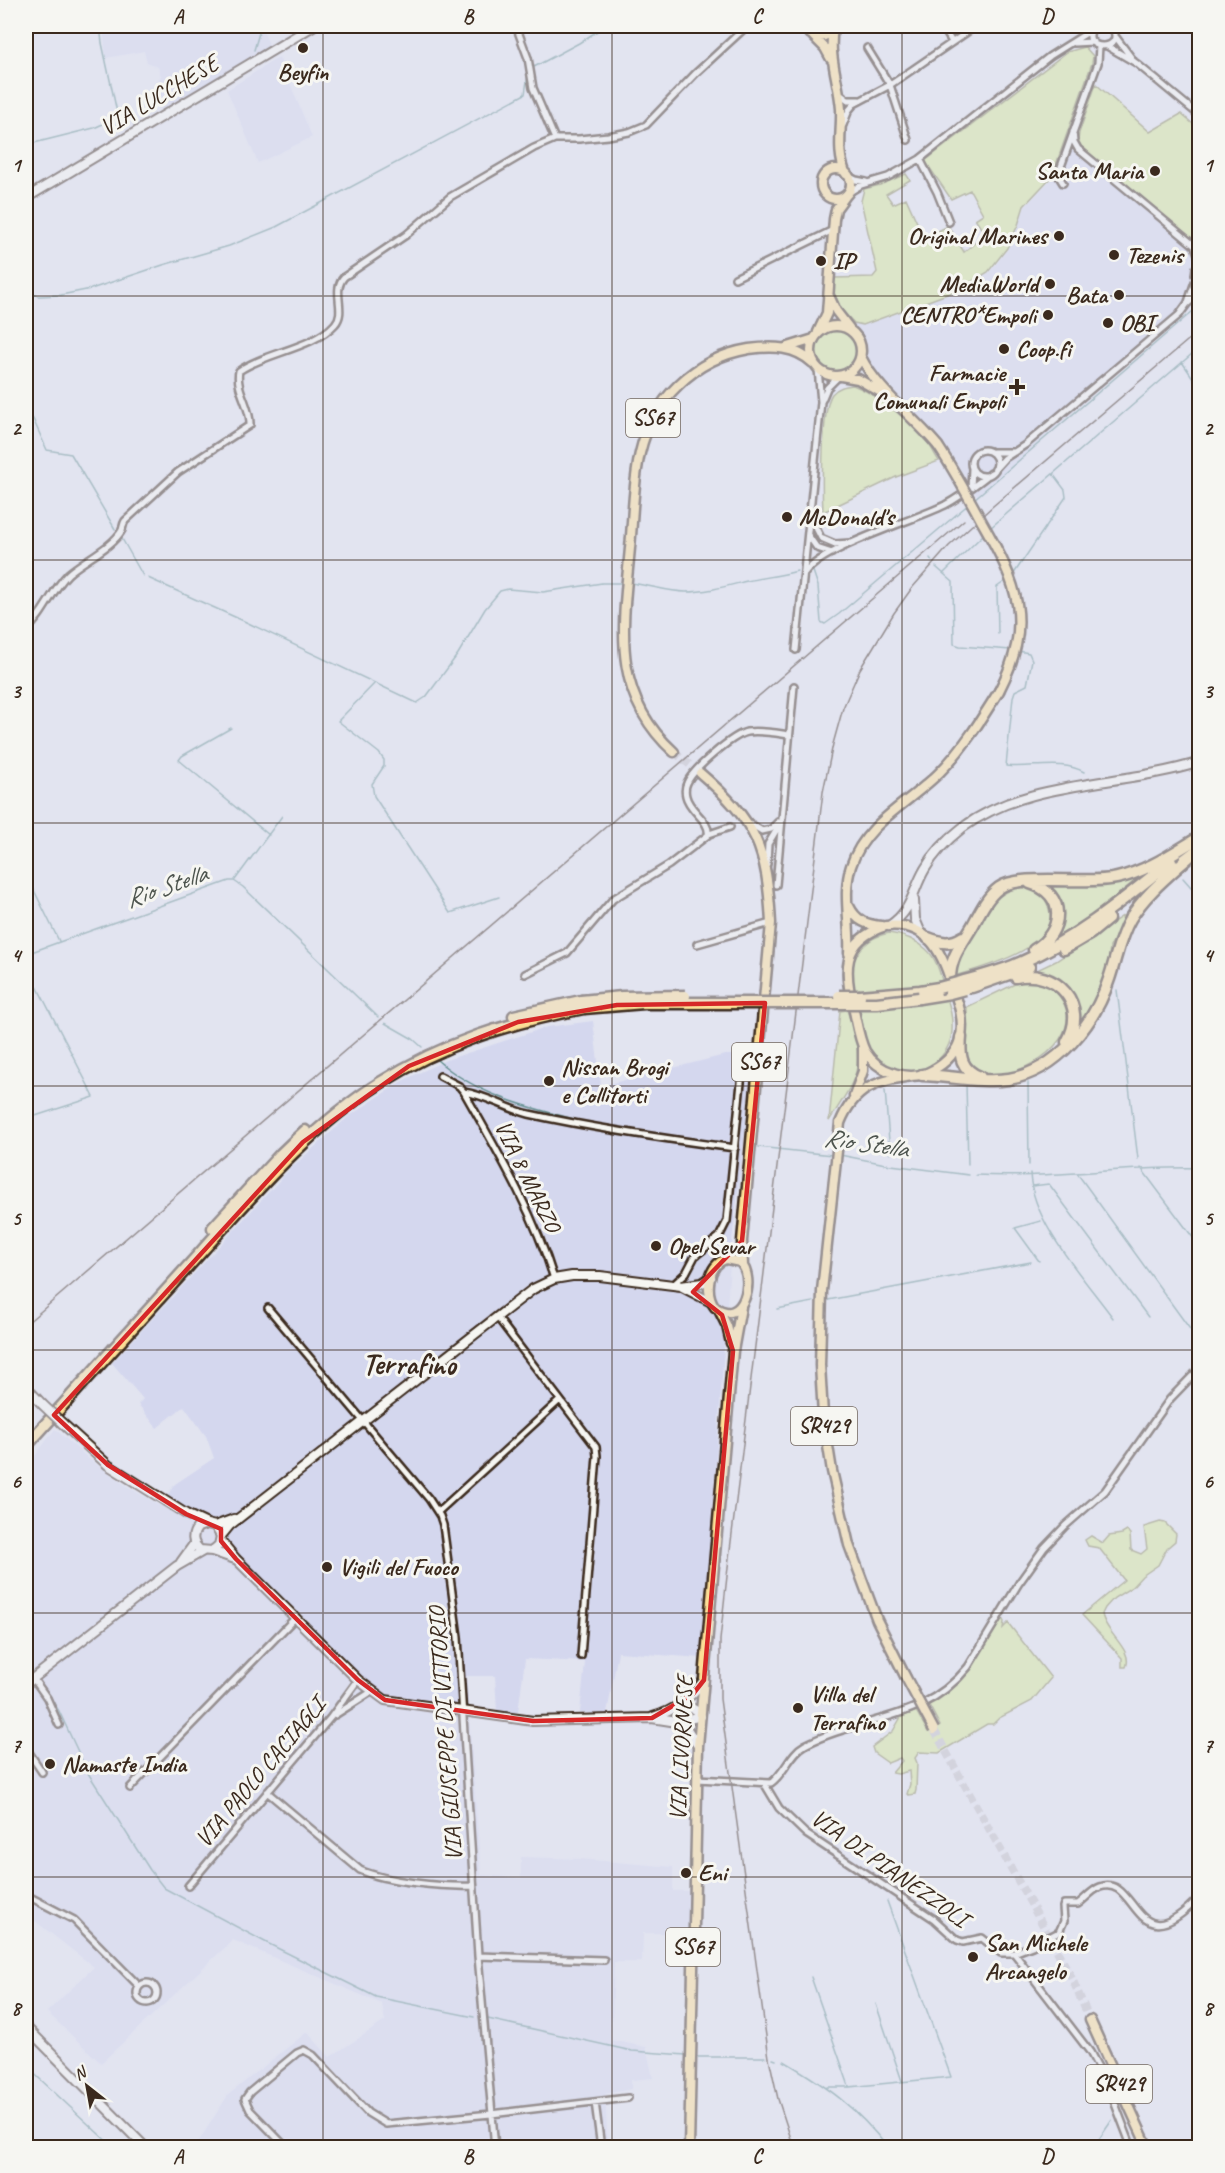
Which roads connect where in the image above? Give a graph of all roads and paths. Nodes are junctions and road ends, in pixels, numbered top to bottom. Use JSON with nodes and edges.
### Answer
{"nodes":[{"id":1,"x":314,"y":26,"type":"edge"},
{"id":2,"x":516,"y":26,"type":"edge"},
{"id":3,"x":747,"y":26,"type":"edge"},
{"id":4,"x":804,"y":26,"type":"edge"},
{"id":5,"x":942,"y":26,"type":"edge"},
{"id":6,"x":976,"y":26,"type":"edge"},
{"id":7,"x":834,"y":27,"type":"edge"},
{"id":8,"x":1092,"y":27,"type":"edge"},
{"id":9,"x":1114,"y":29,"type":"edge"},
{"id":10,"x":813,"y":36,"type":"junction"},
{"id":11,"x":952,"y":42,"type":"junction"},
{"id":12,"x":1093,"y":42,"type":"junction"},
{"id":13,"x":1070,"y":44,"type":"junction"},
{"id":14,"x":1099,"y":46,"type":"junction"},
{"id":15,"x":1107,"y":46,"type":"junction"},
{"id":16,"x":867,"y":48,"type":"dead end"},
{"id":17,"x":1136,"y":63,"type":"junction"},
{"id":18,"x":833,"y":65,"type":"junction"},
{"id":19,"x":890,"y":86,"type":"junction"},
{"id":20,"x":838,"y":92,"type":"junction"},
{"id":21,"x":860,"y":100,"type":"junction"},
{"id":22,"x":1200,"y":116,"type":"edge"},
{"id":23,"x":1073,"y":132,"type":"junction"},
{"id":24,"x":841,"y":135,"type":"junction"},
{"id":25,"x":555,"y":139,"type":"junction"},
{"id":26,"x":909,"y":140,"type":"dead end"},
{"id":27,"x":840,"y":150,"type":"junction"},
{"id":28,"x":920,"y":159,"type":"junction"},
{"id":29,"x":828,"y":172,"type":"junction"},
{"id":30,"x":847,"y":175,"type":"junction"},
{"id":31,"x":874,"y":181,"type":"junction"},
{"id":32,"x":1063,"y":183,"type":"dead end"},
{"id":33,"x":848,"y":193,"type":"junction"},
{"id":34,"x":825,"y":195,"type":"junction"},
{"id":35,"x":26,"y":198,"type":"edge"},
{"id":36,"x":834,"y":219,"type":"junction"},
{"id":37,"x":949,"y":222,"type":"dead end"},
{"id":38,"x":833,"y":230,"type":"junction"},
{"id":39,"x":1200,"y":262,"type":"edge"},
{"id":40,"x":735,"y":278,"type":"dead end"},
{"id":41,"x":1198,"y":281,"type":"edge"},
{"id":42,"x":828,"y":293,"type":"junction"},
{"id":43,"x":1200,"y":293,"type":"edge"},
{"id":44,"x":1187,"y":304,"type":"junction"},
{"id":45,"x":851,"y":330,"type":"junction"},
{"id":46,"x":815,"y":337,"type":"junction"},
{"id":47,"x":784,"y":348,"type":"junction"},
{"id":48,"x":861,"y":357,"type":"junction"},
{"id":49,"x":816,"y":366,"type":"junction"},
{"id":50,"x":840,"y":376,"type":"junction"},
{"id":51,"x":821,"y":402,"type":"junction"},
{"id":52,"x":897,"y":402,"type":"junction"},
{"id":53,"x":988,"y":450,"type":"junction"},
{"id":54,"x":1017,"y":450,"type":"junction"},
{"id":55,"x":972,"y":466,"type":"junction"},
{"id":56,"x":993,"y":471,"type":"junction"},
{"id":57,"x":971,"y":490,"type":"junction"},
{"id":58,"x":812,"y":502,"type":"junction"},
{"id":59,"x":808,"y":535,"type":"junction"},
{"id":60,"x":852,"y":543,"type":"junction"},
{"id":61,"x":832,"y":553,"type":"junction"},
{"id":62,"x":804,"y":574,"type":"junction"},
{"id":63,"x":26,"y":630,"type":"edge"},
{"id":64,"x":796,"y":650,"type":"dead end"},
{"id":65,"x":794,"y":686,"type":"dead end"},
{"id":66,"x":789,"y":735,"type":"junction"},
{"id":67,"x":674,"y":752,"type":"tunnel mouth"},
{"id":68,"x":1200,"y":762,"type":"edge"},
{"id":69,"x":700,"y":773,"type":"tunnel mouth"},
{"id":70,"x":744,"y":818,"type":"junction"},
{"id":71,"x":781,"y":818,"type":"junction"},
{"id":72,"x":730,"y":827,"type":"dead end"},
{"id":73,"x":709,"y":834,"type":"junction"},
{"id":74,"x":1200,"y":838,"type":"edge"},
{"id":75,"x":1200,"y":848,"type":"edge"},
{"id":76,"x":1190,"y":856,"type":"junction"},
{"id":77,"x":771,"y":880,"type":"junction"},
{"id":78,"x":1024,"y":881,"type":"junction"},
{"id":79,"x":914,"y":897,"type":"junction"},
{"id":80,"x":848,"y":903,"type":"junction"},
{"id":81,"x":771,"y":923,"type":"junction"},
{"id":82,"x":887,"y":926,"type":"junction"},
{"id":83,"x":969,"y":930,"type":"junction"},
{"id":84,"x":925,"y":936,"type":"junction"},
{"id":85,"x":697,"y":944,"type":"dead end"},
{"id":86,"x":848,"y":959,"type":"junction"},
{"id":87,"x":525,"y":974,"type":"dead end"},
{"id":88,"x":990,"y":974,"type":"junction"},
{"id":89,"x":962,"y":984,"type":"junction"},
{"id":90,"x":582,"y":1005,"type":"junction"},
{"id":91,"x":961,"y":1037,"type":"junction"},
{"id":92,"x":862,"y":1045,"type":"junction"},
{"id":93,"x":1058,"y":1054,"type":"junction"},
{"id":94,"x":742,"y":1073,"type":"dead end"},
{"id":95,"x":917,"y":1075,"type":"junction"},
{"id":96,"x":440,"y":1076,"type":"dead end"},
{"id":97,"x":989,"y":1080,"type":"junction"},
{"id":98,"x":464,"y":1092,"type":"junction"},
{"id":99,"x":852,"y":1101,"type":"junction"},
{"id":100,"x":735,"y":1148,"type":"junction"},
{"id":101,"x":742,"y":1241,"type":"junction"},
{"id":102,"x":726,"y":1259,"type":"junction"},
{"id":103,"x":743,"y":1266,"type":"junction"},
{"id":104,"x":686,"y":1273,"type":"junction"},
{"id":105,"x":711,"y":1277,"type":"junction"},
{"id":106,"x":554,"y":1279,"type":"junction"},
{"id":107,"x":692,"y":1285,"type":"junction"},
{"id":108,"x":677,"y":1286,"type":"junction"},
{"id":109,"x":711,"y":1302,"type":"junction"},
{"id":110,"x":741,"y":1307,"type":"junction"},
{"id":111,"x":268,"y":1308,"type":"dead end"},
{"id":112,"x":718,"y":1310,"type":"junction"},
{"id":113,"x":497,"y":1317,"type":"junction"},
{"id":114,"x":733,"y":1351,"type":"junction"},
{"id":115,"x":1200,"y":1368,"type":"edge"},
{"id":116,"x":26,"y":1387,"type":"edge"},
{"id":117,"x":560,"y":1400,"type":"junction"},
{"id":118,"x":363,"y":1422,"type":"junction"},
{"id":119,"x":26,"y":1436,"type":"edge"},
{"id":120,"x":26,"y":1446,"type":"edge"},
{"id":121,"x":438,"y":1512,"type":"junction"},
{"id":122,"x":186,"y":1514,"type":"junction"},
{"id":123,"x":244,"y":1515,"type":"junction"},
{"id":124,"x":211,"y":1525,"type":"junction"},
{"id":125,"x":221,"y":1538,"type":"junction"},
{"id":126,"x":194,"y":1540,"type":"junction"},
{"id":127,"x":208,"y":1551,"type":"junction"},
{"id":128,"x":236,"y":1559,"type":"junction"},
{"id":129,"x":177,"y":1566,"type":"junction"},
{"id":130,"x":296,"y":1617,"type":"junction"},
{"id":131,"x":581,"y":1656,"type":"dead end"},
{"id":132,"x":33,"y":1678,"type":"junction"},
{"id":133,"x":358,"y":1680,"type":"junction"},
{"id":134,"x":704,"y":1680,"type":"junction"},
{"id":135,"x":26,"y":1684,"type":"edge"},
{"id":136,"x":371,"y":1692,"type":"junction"},
{"id":137,"x":678,"y":1707,"type":"junction"},
{"id":138,"x":464,"y":1712,"type":"junction"},
{"id":139,"x":701,"y":1716,"type":"junction"},
{"id":140,"x":331,"y":1717,"type":"junction"},
{"id":141,"x":652,"y":1718,"type":"junction"},
{"id":142,"x":677,"y":1722,"type":"junction"},
{"id":143,"x":58,"y":1725,"type":"dead end"},
{"id":144,"x":934,"y":1730,"type":"tunnel mouth"},
{"id":145,"x":698,"y":1746,"type":"junction"},
{"id":146,"x":26,"y":1748,"type":"edge"},
{"id":147,"x":42,"y":1772,"type":"dead end"},
{"id":148,"x":697,"y":1779,"type":"junction"},
{"id":149,"x":764,"y":1783,"type":"junction"},
{"id":150,"x":130,"y":1788,"type":"dead end"},
{"id":151,"x":267,"y":1792,"type":"junction"},
{"id":152,"x":188,"y":1886,"type":"dead end"},
{"id":153,"x":473,"y":1886,"type":"junction"},
{"id":154,"x":26,"y":1895,"type":"edge"},
{"id":155,"x":1200,"y":1896,"type":"edge"},
{"id":156,"x":1014,"y":1953,"type":"junction"},
{"id":157,"x":478,"y":1956,"type":"junction"},
{"id":158,"x":604,"y":1960,"type":"dead end"},
{"id":159,"x":139,"y":1986,"type":"dead end"},
{"id":160,"x":1090,"y":2020,"type":"tunnel mouth"},
{"id":161,"x":26,"y":2027,"type":"edge"},
{"id":162,"x":628,"y":2098,"type":"dead end"},
{"id":163,"x":595,"y":2102,"type":"junction"},
{"id":164,"x":491,"y":2114,"type":"junction"},
{"id":165,"x":146,"y":2148,"type":"edge"},
{"id":166,"x":287,"y":2148,"type":"edge"},
{"id":167,"x":495,"y":2148,"type":"edge"},
{"id":168,"x":601,"y":2148,"type":"edge"},
{"id":169,"x":689,"y":2148,"type":"edge"},
{"id":170,"x":1132,"y":2148,"type":"edge"},
{"id":171,"x":1148,"y":2148,"type":"edge"}],
"edges":[{"from":1,"to":35,"type":"main road","name":"VIA LUCCHESE"},
{"from":2,"to":25,"type":"street"},
{"from":3,"to":25,"type":"street"},
{"from":4,"to":10,"type":"main road"},
{"from":5,"to":11,"type":"street"},
{"from":6,"to":11,"type":"street"},
{"from":7,"to":10,"type":"main road"},
{"from":7,"to":18,"type":"main road"},
{"from":8,"to":12,"type":"street"},
{"from":8,"to":13,"type":"street"},
{"from":9,"to":15,"type":"street"},
{"from":9,"to":17,"type":"street"},
{"from":10,"to":18,"type":"main road"},
{"from":11,"to":19,"type":"street"},
{"from":12,"to":13,"type":"street"},
{"from":12,"to":14,"type":"street"},
{"from":13,"to":28,"type":"street"},
{"from":14,"to":15,"type":"street"},
{"from":14,"to":23,"type":"street"},
{"from":15,"to":17,"type":"street"},
{"from":16,"to":19,"type":"street"},
{"from":17,"to":22,"type":"street"},
{"from":18,"to":20,"type":"main road"},
{"from":19,"to":21,"type":"street"},
{"from":19,"to":26,"type":"street"},
{"from":20,"to":21,"type":"street"},
{"from":20,"to":24,"type":"main road"},
{"from":21,"to":24,"type":"street"},
{"from":23,"to":32,"type":"street"},
{"from":23,"to":39,"type":"street"},
{"from":24,"to":27,"type":"main road"},
{"from":25,"to":63,"type":"street"},
{"from":27,"to":29,"type":"main road"},
{"from":27,"to":30,"type":"main road"},
{"from":28,"to":31,"type":"street"},
{"from":28,"to":37,"type":"street"},
{"from":29,"to":30,"type":"main road"},
{"from":29,"to":34,"type":"main road"},
{"from":30,"to":31,"type":"street"},
{"from":30,"to":33,"type":"main road"},
{"from":31,"to":33,"type":"street"},
{"from":33,"to":34,"type":"main road"},
{"from":33,"to":36,"type":"main road"},
{"from":34,"to":36,"type":"main road"},
{"from":36,"to":38,"type":"main road"},
{"from":38,"to":40,"type":"street"},
{"from":38,"to":42,"type":"main road"},
{"from":39,"to":41,"type":"street"},
{"from":41,"to":44,"type":"street"},
{"from":42,"to":45,"type":"main road"},
{"from":42,"to":46,"type":"main road"},
{"from":43,"to":44,"type":"street"},
{"from":44,"to":54,"type":"street"},
{"from":45,"to":46,"type":"main road","number":"SS67"},
{"from":45,"to":48,"type":"main road"},
{"from":46,"to":47,"type":"main road","number":"SS67"},
{"from":46,"to":49,"type":"main road"},
{"from":47,"to":49,"type":"main road","number":"SS67"},
{"from":47,"to":67,"type":"main road","number":"SS67"},
{"from":48,"to":50,"type":"main road"},
{"from":48,"to":52,"type":"main road"},
{"from":49,"to":50,"type":"main road","number":"SS67"},
{"from":49,"to":51,"type":"street"},
{"from":50,"to":51,"type":"street"},
{"from":50,"to":52,"type":"main road"},
{"from":51,"to":58,"type":"street"},
{"from":52,"to":80,"type":"main road","bridge":true},
{"from":53,"to":54,"type":"street"},
{"from":53,"to":55,"type":"street"},
{"from":53,"to":56,"type":"street"},
{"from":54,"to":56,"type":"street"},
{"from":55,"to":56,"type":"street"},
{"from":55,"to":57,"type":"street"},
{"from":56,"to":57,"type":"street"},
{"from":57,"to":60,"type":"street"},
{"from":58,"to":59,"type":"street"},
{"from":58,"to":60,"type":"street"},
{"from":59,"to":61,"type":"street"},
{"from":59,"to":62,"type":"street"},
{"from":60,"to":61,"type":"street"},
{"from":61,"to":62,"type":"street"},
{"from":62,"to":64,"type":"street"},
{"from":65,"to":66,"type":"street","name":"VIA LIVORNESE","number":"SS67"},
{"from":66,"to":71,"type":"street","name":"VIA LIVORNESE","number":"SS67"},
{"from":66,"to":73,"type":"street"},
{"from":68,"to":79,"type":"main road"},
{"from":69,"to":70,"type":"main road","number":"SS67"},
{"from":70,"to":71,"type":"street","number":"SS67"},
{"from":70,"to":77,"type":"main road","number":"SS67"},
{"from":71,"to":77,"type":"street","name":"VIA LIVORNESE","number":"SS67"},
{"from":71,"to":77,"type":"street","name":"VIA LIVORNESE","number":"SS67"},
{"from":72,"to":73,"type":"street"},
{"from":73,"to":87,"type":"street"},
{"from":74,"to":78,"type":"highway"},
{"from":74,"to":88,"type":"highway"},
{"from":75,"to":76,"type":"highway"},
{"from":76,"to":89,"type":"highway"},
{"from":76,"to":93,"type":"highway"},
{"from":77,"to":81,"type":"main road","name":"VIA LIVORNESE","number":"SS67"},
{"from":78,"to":83,"type":"highway"},
{"from":78,"to":88,"type":"highway"},
{"from":79,"to":82,"type":"main road"},
{"from":79,"to":84,"type":"main road"},
{"from":80,"to":82,"type":"main road"},
{"from":80,"to":86,"type":"main road"},
{"from":81,"to":85,"type":"street"},
{"from":81,"to":101,"type":"main road","name":"VIA LIVORNESE","number":"SS67"},
{"from":82,"to":84,"type":"main road"},
{"from":82,"to":86,"type":"main road"},
{"from":83,"to":84,"type":"highway"},
{"from":83,"to":89,"type":"highway"},
{"from":84,"to":89,"type":"main road"},
{"from":86,"to":92,"type":"main road"},
{"from":88,"to":89,"type":"highway"},
{"from":89,"to":90,"type":"highway","bridge":true},
{"from":89,"to":90,"type":"highway","bridge":true},
{"from":89,"to":91,"type":"main road"},
{"from":89,"to":93,"type":"highway"},
{"from":90,"to":119,"type":"highway"},
{"from":90,"to":120,"type":"highway"},
{"from":91,"to":95,"type":"main road"},
{"from":91,"to":97,"type":"highway"},
{"from":92,"to":95,"type":"main road"},
{"from":92,"to":99,"type":"main road","number":"SR429"},
{"from":93,"to":97,"type":"highway"},
{"from":94,"to":100,"type":"street"},
{"from":95,"to":97,"type":"highway"},
{"from":95,"to":99,"type":"main road","number":"SR429"},
{"from":96,"to":98,"type":"street"},
{"from":98,"to":100,"type":"street"},
{"from":98,"to":106,"type":"street","name":"VIA 8 MARZO"},
{"from":99,"to":144,"type":"main road","number":"SR429","bridge":true},
{"from":100,"to":104,"type":"street"},
{"from":101,"to":102,"type":"main road"},
{"from":101,"to":103,"type":"main road","name":"VIA LIVORNESE","number":"SS67"},
{"from":102,"to":103,"type":"main road"},
{"from":102,"to":105,"type":"main road"},
{"from":103,"to":110,"type":"main road","name":"VIA LIVORNESE","number":"SS67"},
{"from":104,"to":107,"type":"street"},
{"from":104,"to":108,"type":"street"},
{"from":105,"to":107,"type":"main road"},
{"from":105,"to":109,"type":"main road"},
{"from":106,"to":108,"type":"main road"},
{"from":106,"to":113,"type":"main road"},
{"from":107,"to":108,"type":"main road"},
{"from":108,"to":109,"type":"main road"},
{"from":109,"to":112,"type":"main road","name":"VIA LIVORNESE","number":"SS67"},
{"from":110,"to":112,"type":"main road"},
{"from":110,"to":114,"type":"main road","name":"VIA LIVORNESE","number":"SS67"},
{"from":111,"to":118,"type":"street","name":"VIA GIUSEPPE DI VITTORIO"},
{"from":112,"to":114,"type":"main road","name":"VIA LIVORNESE","number":"SS67"},
{"from":113,"to":117,"type":"street"},
{"from":113,"to":118,"type":"main road"},
{"from":114,"to":134,"type":"main road","name":"VIA LIVORNESE","number":"SS67"},
{"from":115,"to":149,"type":"street"},
{"from":116,"to":122,"type":"main road","bridge":true},
{"from":117,"to":121,"type":"street"},
{"from":117,"to":131,"type":"street"},
{"from":118,"to":121,"type":"street","name":"VIA GIUSEPPE DI VITTORIO"},
{"from":118,"to":123,"type":"main road"},
{"from":121,"to":138,"type":"street","name":"VIA GIUSEPPE DI VITTORIO"},
{"from":122,"to":124,"type":"main road"},
{"from":122,"to":126,"type":"main road"},
{"from":123,"to":124,"type":"main road"},
{"from":123,"to":125,"type":"main road"},
{"from":124,"to":125,"type":"main road"},
{"from":124,"to":126,"type":"main road"},
{"from":125,"to":127,"type":"main road"},
{"from":125,"to":128,"type":"main road"},
{"from":126,"to":127,"type":"main road"},
{"from":126,"to":129,"type":"main road"},
{"from":127,"to":128,"type":"main road"},
{"from":127,"to":129,"type":"main road"},
{"from":128,"to":130,"type":"main road"},
{"from":129,"to":132,"type":"main road"},
{"from":130,"to":133,"type":"main road"},
{"from":130,"to":150,"type":"street"},
{"from":132,"to":135,"type":"main road"},
{"from":132,"to":143,"type":"street"},
{"from":133,"to":136,"type":"main road"},
{"from":133,"to":140,"type":"street","name":"VIA PAOLO CACIAGLI"},
{"from":134,"to":137,"type":"main road"},
{"from":134,"to":139,"type":"main road","name":"VIA LIVORNESE","number":"SS67"},
{"from":136,"to":138,"type":"main road"},
{"from":136,"to":140,"type":"street"},
{"from":137,"to":139,"type":"main road"},
{"from":137,"to":141,"type":"main road"},
{"from":138,"to":141,"type":"main road"},
{"from":138,"to":153,"type":"street","name":"VIA GIUSEPPE DI VITTORIO"},
{"from":139,"to":142,"type":"main road"},
{"from":139,"to":145,"type":"main road","name":"VIA LIVORNESE","number":"SS67"},
{"from":140,"to":151,"type":"street","name":"VIA PAOLO CACIAGLI"},
{"from":141,"to":142,"type":"main road"},
{"from":142,"to":145,"type":"main road"},
{"from":145,"to":148,"type":"main road","name":"VIA LIVORNESE","number":"SS67"},
{"from":146,"to":147,"type":"street"},
{"from":148,"to":149,"type":"street"},
{"from":148,"to":169,"type":"main road","name":"VIA LIVORNESE","number":"SS67"},
{"from":149,"to":156,"type":"street","name":"VIA DI PIANEZZOLI"},
{"from":151,"to":152,"type":"street","name":"VIA PAOLO CACIAGLI"},
{"from":151,"to":153,"type":"street"},
{"from":153,"to":157,"type":"street","name":"VIA GIUSEPPE DI VITTORIO"},
{"from":154,"to":159,"type":"street"},
{"from":155,"to":156,"type":"street"},
{"from":156,"to":170,"type":"street"},
{"from":157,"to":158,"type":"street"},
{"from":157,"to":164,"type":"street","name":"VIA GIUSEPPE DI VITTORIO"},
{"from":160,"to":171,"type":"main road","number":"SR429"},
{"from":161,"to":165,"type":"main road"},
{"from":162,"to":163,"type":"street"},
{"from":163,"to":164,"type":"street"},
{"from":163,"to":168,"type":"street"},
{"from":164,"to":166,"type":"street"},
{"from":164,"to":167,"type":"street","name":"VIA GIUSEPPE DI VITTORIO"}]}
